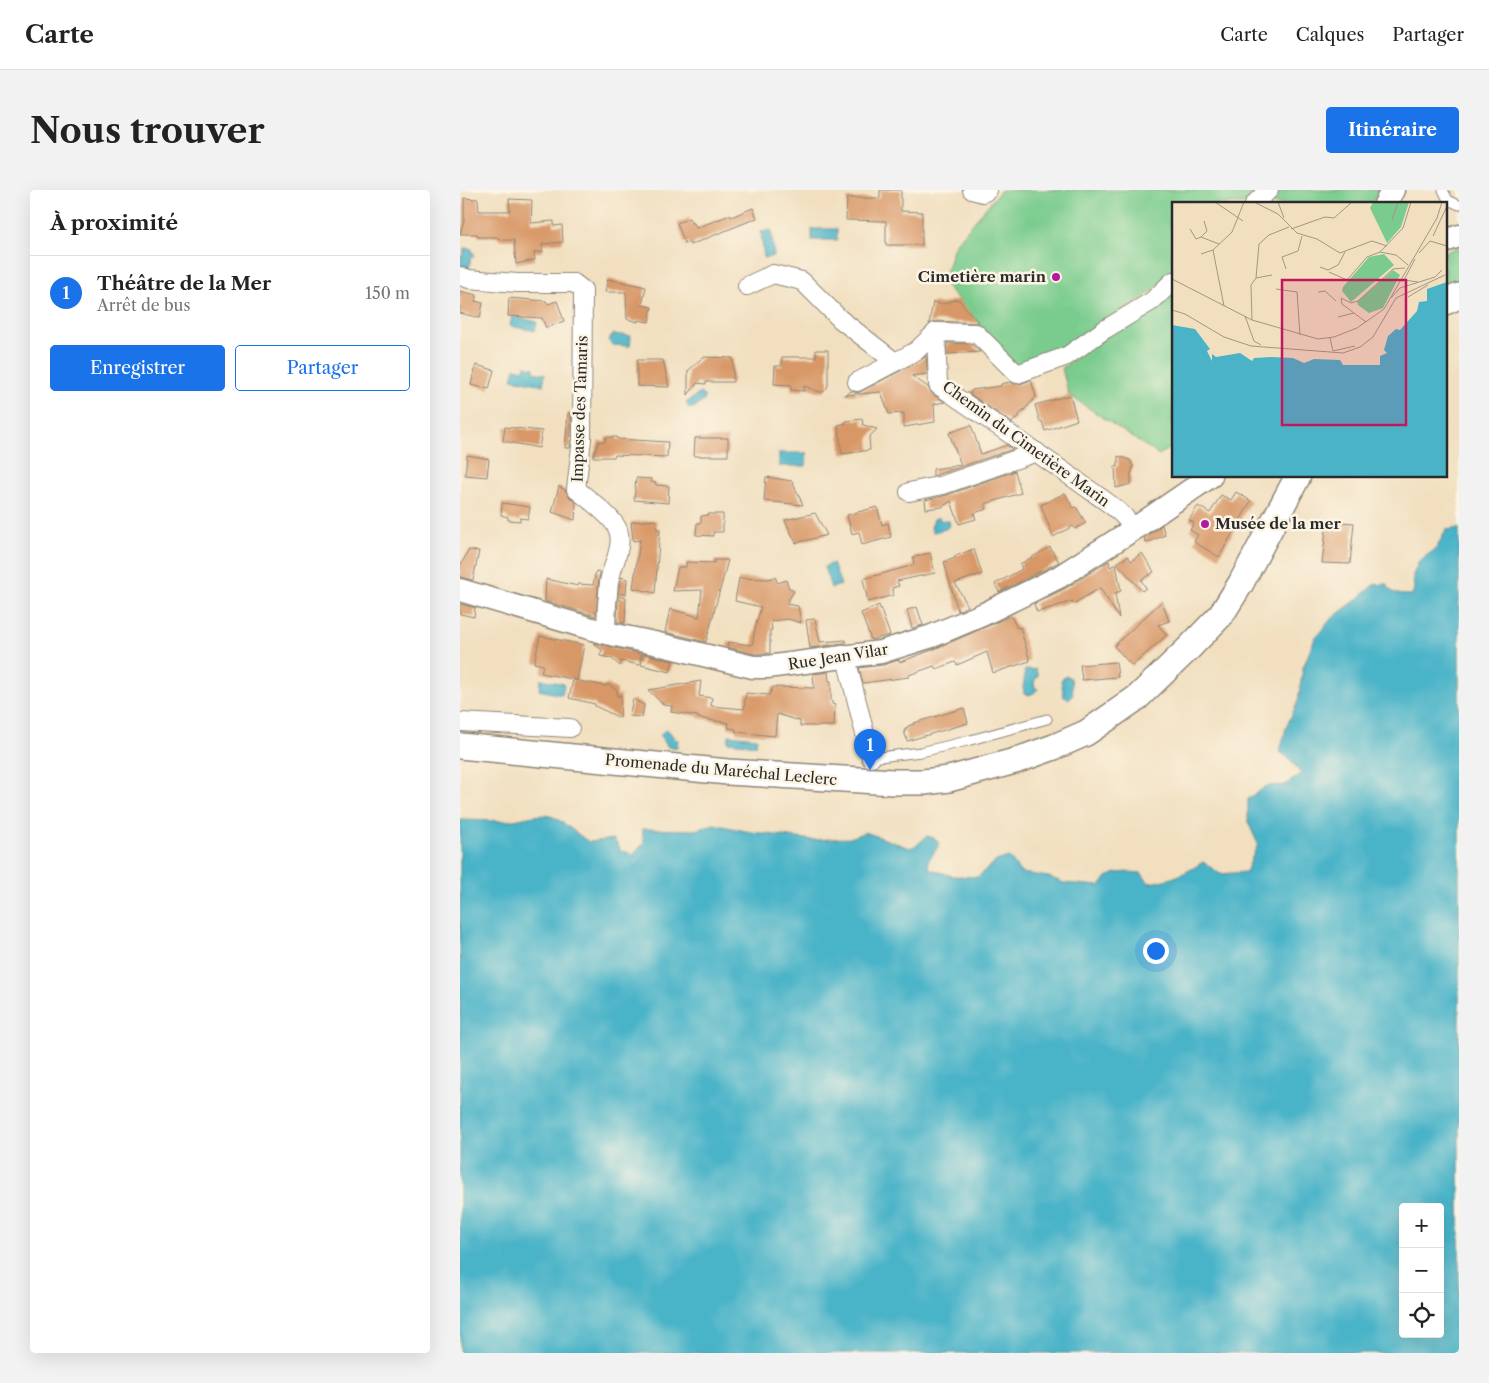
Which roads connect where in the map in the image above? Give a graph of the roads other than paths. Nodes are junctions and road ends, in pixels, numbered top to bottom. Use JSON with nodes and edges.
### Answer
{"nodes":[{"id":1,"x":972,"y":190,"type":"edge"},
{"id":2,"x":988,"y":190,"type":"edge"},
{"id":3,"x":1269,"y":190,"type":"edge"},
{"id":4,"x":1393,"y":190,"type":"edge"},
{"id":5,"x":1443,"y":190,"type":"edge"},
{"id":6,"x":1256,"y":202,"type":"edge"},
{"id":7,"x":1386,"y":202,"type":"edge"},
{"id":8,"x":1459,"y":205,"type":"edge"},
{"id":9,"x":1459,"y":236,"type":"edge"},
{"id":10,"x":1446,"y":241,"type":"edge"},
{"id":11,"x":460,"y":276,"type":"edge"},
{"id":12,"x":1172,"y":282,"type":"edge"},
{"id":13,"x":747,"y":286,"type":"dead end"},
{"id":14,"x":1459,"y":296,"type":"edge"},
{"id":15,"x":1446,"y":302,"type":"edge"},
{"id":16,"x":936,"y":332,"type":"junction"},
{"id":17,"x":895,"y":362,"type":"junction"},
{"id":18,"x":857,"y":382,"type":"dead end"},
{"id":19,"x":1036,"y":452,"type":"junction"},
{"id":20,"x":1208,"y":478,"type":"edge"},
{"id":21,"x":1297,"y":478,"type":"edge"},
{"id":22,"x":909,"y":492,"type":"dead end"},
{"id":23,"x":1134,"y":529,"type":"junction"},
{"id":24,"x":460,"y":590,"type":"edge"},
{"id":25,"x":606,"y":633,"type":"junction"},
{"id":26,"x":846,"y":658,"type":"junction"},
{"id":27,"x":1047,"y":719,"type":"dead end"},
{"id":28,"x":460,"y":722,"type":"edge"},
{"id":29,"x":570,"y":728,"type":"dead end"},
{"id":30,"x":460,"y":746,"type":"edge"},
{"id":31,"x":871,"y":758,"type":"joint"}],
"edges":[{"from":1,"to":2,"type":"street"},
{"from":3,"to":6,"type":"street"},
{"from":4,"to":7,"type":"street"},
{"from":5,"to":8,"type":"lane"},
{"from":9,"to":10,"type":"street"},
{"from":11,"to":25,"type":"street","name":"Impasse des Tamaris"},
{"from":12,"to":16,"type":"street"},
{"from":13,"to":17,"type":"street"},
{"from":14,"to":15,"type":"main road"},
{"from":16,"to":17,"type":"street"},
{"from":16,"to":19,"type":"street","name":"Chemin du Cimetière Marin"},
{"from":17,"to":18,"type":"street"},
{"from":19,"to":22,"type":"street"},
{"from":19,"to":23,"type":"street","name":"Chemin du Cimetière Marin"},
{"from":20,"to":23,"type":"street","name":"Rue Jean Vilar"},
{"from":21,"to":30,"type":"main road","name":"Promenade du Maréchal Leclerc"},
{"from":23,"to":26,"type":"street","name":"Rue Jean Vilar"},
{"from":24,"to":25,"type":"street","name":"Rue Jean Vilar"},
{"from":25,"to":26,"type":"street","name":"Rue Jean Vilar"},
{"from":26,"to":31,"type":"street"},
{"from":27,"to":31,"type":"lane"},
{"from":28,"to":29,"type":"street"}]}
